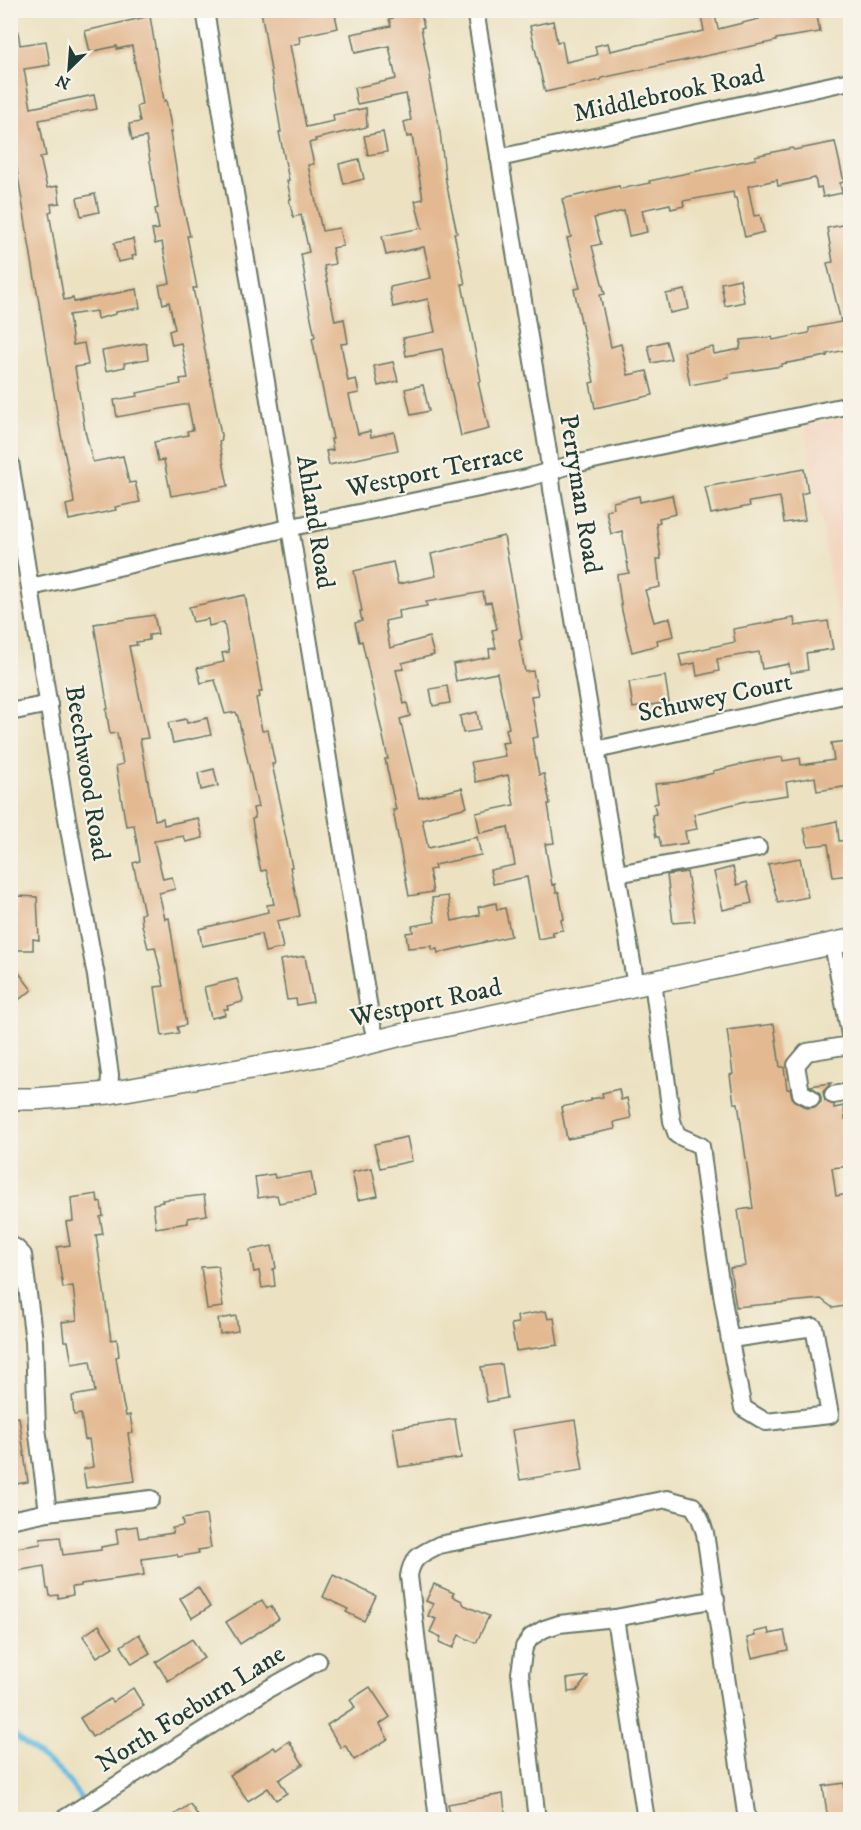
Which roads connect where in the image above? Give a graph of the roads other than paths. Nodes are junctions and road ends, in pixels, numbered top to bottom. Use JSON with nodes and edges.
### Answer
{"nodes":[{"id":1,"x":205,"y":10,"type":"edge"},
{"id":2,"x":475,"y":10,"type":"edge"},
{"id":3,"x":850,"y":81,"type":"edge"},
{"id":4,"x":499,"y":158,"type":"junction"},
{"id":5,"x":850,"y":405,"type":"edge"},
{"id":6,"x":10,"y":462,"type":"edge"},
{"id":7,"x":550,"y":471,"type":"junction"},
{"id":8,"x":291,"y":527,"type":"junction"},
{"id":9,"x":31,"y":587,"type":"junction"},
{"id":10,"x":844,"y":695,"type":"dead end"},
{"id":11,"x":49,"y":704,"type":"junction"},
{"id":12,"x":10,"y":712,"type":"edge"},
{"id":13,"x":596,"y":750,"type":"junction"},
{"id":14,"x":758,"y":848,"type":"dead end"},
{"id":15,"x":617,"y":874,"type":"junction"},
{"id":16,"x":842,"y":942,"type":"edge"},
{"id":17,"x":644,"y":984,"type":"junction"},
{"id":18,"x":850,"y":1035,"type":"edge"},
{"id":19,"x":377,"y":1041,"type":"junction"},
{"id":20,"x":850,"y":1045,"type":"edge"},
{"id":21,"x":108,"y":1092,"type":"junction"},
{"id":22,"x":850,"y":1092,"type":"edge"},
{"id":23,"x":832,"y":1095,"type":"dead end"},
{"id":24,"x":811,"y":1098,"type":"dead end"},
{"id":25,"x":10,"y":1099,"type":"edge"},
{"id":26,"x":10,"y":1245,"type":"edge"},
{"id":27,"x":731,"y":1340,"type":"junction"},
{"id":28,"x":151,"y":1499,"type":"dead end"},
{"id":29,"x":48,"y":1512,"type":"junction"},
{"id":30,"x":10,"y":1520,"type":"edge"},
{"id":31,"x":716,"y":1599,"type":"junction"},
{"id":32,"x":615,"y":1618,"type":"junction"},
{"id":33,"x":318,"y":1661,"type":"dead end"},
{"id":34,"x":68,"y":1816,"type":"edge"},
{"id":35,"x":438,"y":1820,"type":"edge"},
{"id":36,"x":537,"y":1820,"type":"edge"},
{"id":37,"x":646,"y":1820,"type":"edge"},
{"id":38,"x":747,"y":1820,"type":"edge"}],
"edges":[{"from":1,"to":8,"type":"street","name":"Ahland Road"},
{"from":2,"to":4,"type":"street","name":"Perryman Road"},
{"from":3,"to":4,"type":"street","name":"Middlebrook Road"},
{"from":4,"to":7,"type":"street","name":"Perryman Road"},
{"from":5,"to":7,"type":"street","name":"Westport Terrace"},
{"from":6,"to":9,"type":"street","name":"Beechwood Road"},
{"from":7,"to":8,"type":"street","name":"Westport Terrace"},
{"from":7,"to":13,"type":"street","name":"Perryman Road"},
{"from":8,"to":9,"type":"street","name":"Westport Terrace"},
{"from":8,"to":19,"type":"street","name":"Ahland Road"},
{"from":9,"to":11,"type":"street","name":"Beechwood Road"},
{"from":10,"to":13,"type":"street","name":"Schuwey Court"},
{"from":11,"to":12,"type":"street"},
{"from":11,"to":21,"type":"street","name":"Beechwood Road"},
{"from":13,"to":15,"type":"street","name":"Perryman Road"},
{"from":14,"to":15,"type":"street"},
{"from":15,"to":17,"type":"street","name":"Perryman Road"},
{"from":16,"to":17,"type":"main road","name":"Westport Road"},
{"from":16,"to":18,"type":"street"},
{"from":17,"to":19,"type":"main road","name":"Westport Road"},
{"from":17,"to":27,"type":"street","name":"Perryman Road"},
{"from":19,"to":21,"type":"main road","name":"Westport Road"},
{"from":20,"to":24,"type":"street"},
{"from":21,"to":25,"type":"main road","name":"Westport Road"},
{"from":22,"to":23,"type":"street"},
{"from":26,"to":29,"type":"street"},
{"from":27,"to":27,"type":"street"},
{"from":28,"to":29,"type":"street"},
{"from":29,"to":30,"type":"street"},
{"from":31,"to":32,"type":"street"},
{"from":31,"to":35,"type":"street"},
{"from":31,"to":38,"type":"street"},
{"from":32,"to":36,"type":"street"},
{"from":32,"to":37,"type":"street"},
{"from":33,"to":34,"type":"street","name":"North Foeburn Lane"}]}
